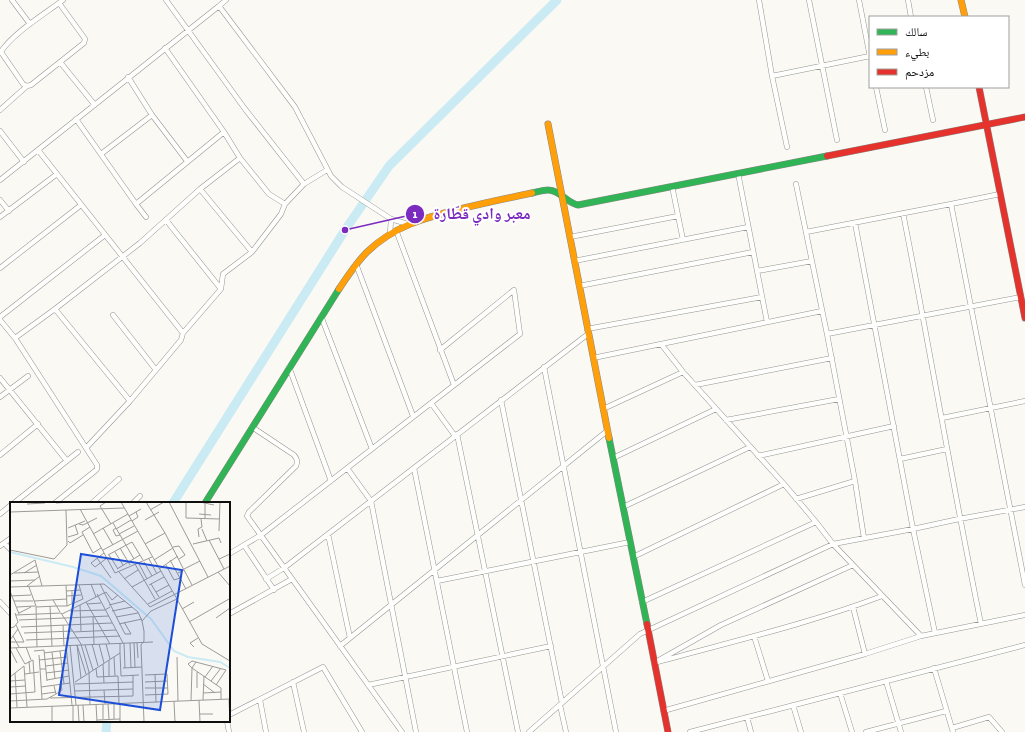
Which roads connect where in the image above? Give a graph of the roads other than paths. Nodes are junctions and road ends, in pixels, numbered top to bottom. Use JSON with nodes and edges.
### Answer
{"nodes":[{"id":1,"x":12,"y":0,"type":"edge"},
{"id":2,"x":166,"y":0,"type":"edge"},
{"id":3,"x":226,"y":0,"type":"edge"},
{"id":4,"x":758,"y":0,"type":"edge"},
{"id":5,"x":809,"y":0,"type":"edge"},
{"id":6,"x":859,"y":0,"type":"edge"},
{"id":7,"x":908,"y":0,"type":"edge"},
{"id":8,"x":961,"y":0,"type":"edge"},
{"id":9,"x":61,"y":2,"type":"edge"},
{"id":10,"x":219,"y":6,"type":"junction"},
{"id":11,"x":911,"y":16,"type":"edge"},
{"id":12,"x":965,"y":16,"type":"edge"},
{"id":13,"x":30,"y":24,"type":"junction"},
{"id":14,"x":188,"y":30,"type":"junction"},
{"id":15,"x":165,"y":48,"type":"junction"},
{"id":16,"x":869,"y":51,"type":"edge"},
{"id":17,"x":1,"y":52,"type":"edge"},
{"id":18,"x":869,"y":56,"type":"edge"},
{"id":19,"x":60,"y":62,"type":"junction"},
{"id":20,"x":822,"y":66,"type":"junction"},
{"id":21,"x":772,"y":76,"type":"junction"},
{"id":22,"x":128,"y":77,"type":"junction"},
{"id":23,"x":27,"y":86,"type":"junction"},
{"id":24,"x":876,"y":88,"type":"edge"},
{"id":25,"x":926,"y":88,"type":"edge"},
{"id":26,"x":979,"y":88,"type":"edge"},
{"id":27,"x":94,"y":104,"type":"junction"},
{"id":28,"x":0,"y":110,"type":"edge"},
{"id":29,"x":152,"y":115,"type":"junction"},
{"id":30,"x":1025,"y":117,"type":"edge"},
{"id":31,"x":76,"y":118,"type":"junction"},
{"id":32,"x":933,"y":120,"type":"dead end"},
{"id":33,"x":548,"y":124,"type":"dead end"},
{"id":34,"x":986,"y":124,"type":"junction"},
{"id":35,"x":885,"y":130,"type":"dead end"},
{"id":36,"x":0,"y":131,"type":"edge"},
{"id":37,"x":224,"y":132,"type":"junction"},
{"id":38,"x":837,"y":140,"type":"dead end"},
{"id":39,"x":787,"y":148,"type":"dead end"},
{"id":40,"x":38,"y":150,"type":"junction"},
{"id":41,"x":101,"y":154,"type":"junction"},
{"id":42,"x":240,"y":158,"type":"junction"},
{"id":43,"x":187,"y":161,"type":"junction"},
{"id":44,"x":24,"y":162,"type":"junction"},
{"id":45,"x":327,"y":170,"type":"junction"},
{"id":46,"x":738,"y":173,"type":"junction"},
{"id":47,"x":57,"y":174,"type":"junction"},
{"id":48,"x":0,"y":180,"type":"edge"},
{"id":49,"x":304,"y":184,"type":"junction"},
{"id":50,"x":796,"y":184,"type":"dead end"},
{"id":51,"x":672,"y":186,"type":"junction"},
{"id":52,"x":200,"y":189,"type":"junction"},
{"id":53,"x":1000,"y":194,"type":"junction"},
{"id":54,"x":562,"y":197,"type":"junction"},
{"id":55,"x":0,"y":200,"type":"edge"},
{"id":56,"x":136,"y":204,"type":"junction"},
{"id":57,"x":286,"y":204,"type":"junction"},
{"id":58,"x":951,"y":204,"type":"junction"},
{"id":59,"x":81,"y":206,"type":"junction"},
{"id":60,"x":9,"y":211,"type":"junction"},
{"id":61,"x":903,"y":213,"type":"junction"},
{"id":62,"x":678,"y":216,"type":"junction"},
{"id":63,"x":0,"y":217,"type":"edge"},
{"id":64,"x":146,"y":217,"type":"dead end"},
{"id":65,"x":391,"y":219,"type":"junction"},
{"id":66,"x":166,"y":220,"type":"junction"},
{"id":67,"x":855,"y":223,"type":"junction"},
{"id":68,"x":408,"y":224,"type":"junction"},
{"id":69,"x":748,"y":227,"type":"junction"},
{"id":70,"x":396,"y":230,"type":"junction"},
{"id":71,"x":806,"y":232,"type":"junction"},
{"id":72,"x":390,"y":234,"type":"junction"},
{"id":73,"x":105,"y":235,"type":"junction"},
{"id":74,"x":570,"y":237,"type":"junction"},
{"id":75,"x":683,"y":240,"type":"junction"},
{"id":76,"x":252,"y":252,"type":"junction"},
{"id":77,"x":753,"y":252,"type":"junction"},
{"id":78,"x":122,"y":258,"type":"junction"},
{"id":79,"x":574,"y":261,"type":"junction"},
{"id":80,"x":812,"y":261,"type":"junction"},
{"id":81,"x":356,"y":264,"type":"junction"},
{"id":82,"x":0,"y":268,"type":"edge"},
{"id":83,"x":757,"y":271,"type":"junction"},
{"id":84,"x":578,"y":286,"type":"junction"},
{"id":85,"x":220,"y":289,"type":"junction"},
{"id":86,"x":1022,"y":293,"type":"edge"},
{"id":87,"x":762,"y":297,"type":"junction"},
{"id":88,"x":970,"y":306,"type":"junction"},
{"id":89,"x":55,"y":309,"type":"junction"},
{"id":90,"x":822,"y":311,"type":"junction"},
{"id":91,"x":112,"y":315,"type":"dead end"},
{"id":92,"x":923,"y":315,"type":"junction"},
{"id":93,"x":321,"y":316,"type":"junction"},
{"id":94,"x":0,"y":318,"type":"edge"},
{"id":95,"x":1025,"y":318,"type":"edge"},
{"id":96,"x":767,"y":322,"type":"junction"},
{"id":97,"x":875,"y":325,"type":"junction"},
{"id":98,"x":588,"y":331,"type":"junction"},
{"id":99,"x":182,"y":333,"type":"junction"},
{"id":100,"x":827,"y":334,"type":"junction"},
{"id":101,"x":15,"y":338,"type":"junction"},
{"id":102,"x":661,"y":344,"type":"junction"},
{"id":103,"x":440,"y":350,"type":"junction"},
{"id":104,"x":593,"y":358,"type":"junction"},
{"id":105,"x":832,"y":358,"type":"junction"},
{"id":106,"x":290,"y":367,"type":"junction"},
{"id":107,"x":544,"y":367,"type":"junction"},
{"id":108,"x":156,"y":370,"type":"junction"},
{"id":109,"x":683,"y":372,"type":"junction"},
{"id":110,"x":28,"y":376,"type":"dead end"},
{"id":111,"x":0,"y":378,"type":"edge"},
{"id":112,"x":454,"y":385,"type":"junction"},
{"id":113,"x":695,"y":385,"type":"junction"},
{"id":114,"x":9,"y":390,"type":"junction"},
{"id":115,"x":0,"y":397,"type":"edge"},
{"id":116,"x":839,"y":399,"type":"junction"},
{"id":117,"x":501,"y":400,"type":"junction"},
{"id":118,"x":130,"y":401,"type":"junction"},
{"id":119,"x":1025,"y":401,"type":"edge"},
{"id":120,"x":431,"y":403,"type":"junction"},
{"id":121,"x":992,"y":408,"type":"junction"},
{"id":122,"x":603,"y":409,"type":"junction"},
{"id":123,"x":716,"y":409,"type":"junction"},
{"id":124,"x":414,"y":416,"type":"junction"},
{"id":125,"x":942,"y":418,"type":"junction"},
{"id":126,"x":726,"y":420,"type":"junction"},
{"id":127,"x":38,"y":424,"type":"junction"},
{"id":128,"x":894,"y":426,"type":"junction"},
{"id":129,"x":252,"y":427,"type":"junction"},
{"id":130,"x":607,"y":431,"type":"junction"},
{"id":131,"x":456,"y":435,"type":"junction"},
{"id":132,"x":846,"y":436,"type":"junction"},
{"id":133,"x":750,"y":447,"type":"junction"},
{"id":134,"x":86,"y":448,"type":"junction"},
{"id":135,"x":372,"y":449,"type":"junction"},
{"id":136,"x":947,"y":450,"type":"junction"},
{"id":137,"x":78,"y":452,"type":"dead end"},
{"id":138,"x":0,"y":455,"type":"edge"},
{"id":139,"x":758,"y":456,"type":"junction"},
{"id":140,"x":613,"y":458,"type":"junction"},
{"id":141,"x":900,"y":459,"type":"junction"},
{"id":142,"x":68,"y":461,"type":"junction"},
{"id":143,"x":564,"y":466,"type":"junction"},
{"id":144,"x":347,"y":468,"type":"junction"},
{"id":145,"x":414,"y":468,"type":"junction"},
{"id":146,"x":119,"y":479,"type":"dead end"},
{"id":147,"x":331,"y":481,"type":"junction"},
{"id":148,"x":855,"y":481,"type":"junction"},
{"id":149,"x":784,"y":484,"type":"junction"},
{"id":150,"x":140,"y":496,"type":"dead end"},
{"id":151,"x":796,"y":499,"type":"junction"},
{"id":152,"x":521,"y":500,"type":"junction"},
{"id":153,"x":371,"y":501,"type":"junction"},
{"id":154,"x":15,"y":502,"type":"edge"},
{"id":155,"x":56,"y":502,"type":"edge"},
{"id":156,"x":93,"y":502,"type":"edge"},
{"id":157,"x":134,"y":502,"type":"edge"},
{"id":158,"x":206,"y":502,"type":"edge"},
{"id":159,"x":10,"y":506,"type":"edge"},
{"id":160,"x":623,"y":507,"type":"junction"},
{"id":161,"x":1025,"y":508,"type":"edge"},
{"id":162,"x":1011,"y":510,"type":"junction"},
{"id":163,"x":0,"y":514,"type":"edge"},
{"id":164,"x":959,"y":518,"type":"junction"},
{"id":165,"x":816,"y":522,"type":"junction"},
{"id":166,"x":913,"y":529,"type":"junction"},
{"id":167,"x":328,"y":534,"type":"junction"},
{"id":168,"x":261,"y":535,"type":"junction"},
{"id":169,"x":478,"y":535,"type":"junction"},
{"id":170,"x":864,"y":538,"type":"junction"},
{"id":171,"x":10,"y":539,"type":"edge"},
{"id":172,"x":630,"y":542,"type":"junction"},
{"id":173,"x":833,"y":544,"type":"junction"},
{"id":174,"x":2,"y":545,"type":"edge"},
{"id":175,"x":244,"y":545,"type":"junction"},
{"id":176,"x":580,"y":552,"type":"junction"},
{"id":177,"x":230,"y":553,"type":"edge"},
{"id":178,"x":633,"y":556,"type":"junction"},
{"id":179,"x":534,"y":561,"type":"junction"},
{"id":180,"x":852,"y":565,"type":"junction"},
{"id":181,"x":284,"y":568,"type":"junction"},
{"id":182,"x":434,"y":570,"type":"junction"},
{"id":183,"x":485,"y":571,"type":"junction"},
{"id":184,"x":266,"y":579,"type":"junction"},
{"id":185,"x":292,"y":579,"type":"junction"},
{"id":186,"x":437,"y":582,"type":"junction"},
{"id":187,"x":1025,"y":585,"type":"edge"},
{"id":188,"x":274,"y":590,"type":"junction"},
{"id":189,"x":882,"y":596,"type":"junction"},
{"id":190,"x":0,"y":602,"type":"edge"},
{"id":191,"x":642,"y":602,"type":"junction"},
{"id":192,"x":391,"y":605,"type":"junction"},
{"id":193,"x":853,"y":607,"type":"junction"},
{"id":194,"x":10,"y":613,"type":"edge"},
{"id":195,"x":230,"y":613,"type":"edge"},
{"id":196,"x":1025,"y":615,"type":"edge"},
{"id":197,"x":981,"y":624,"type":"junction"},
{"id":198,"x":648,"y":631,"type":"junction"},
{"id":199,"x":935,"y":633,"type":"junction"},
{"id":200,"x":754,"y":636,"type":"junction"},
{"id":201,"x":921,"y":636,"type":"junction"},
{"id":202,"x":350,"y":638,"type":"junction"},
{"id":203,"x":1025,"y":645,"type":"edge"},
{"id":204,"x":340,"y":646,"type":"junction"},
{"id":205,"x":551,"y":646,"type":"junction"},
{"id":206,"x":865,"y":654,"type":"junction"},
{"id":207,"x":503,"y":656,"type":"junction"},
{"id":208,"x":654,"y":663,"type":"junction"},
{"id":209,"x":603,"y":667,"type":"junction"},
{"id":210,"x":454,"y":668,"type":"junction"},
{"id":211,"x":934,"y":668,"type":"junction"},
{"id":212,"x":405,"y":677,"type":"junction"},
{"id":213,"x":768,"y":681,"type":"junction"},
{"id":214,"x":886,"y":681,"type":"junction"},
{"id":215,"x":293,"y":682,"type":"junction"},
{"id":216,"x":368,"y":685,"type":"junction"},
{"id":217,"x":840,"y":693,"type":"junction"},
{"id":218,"x":260,"y":700,"type":"junction"},
{"id":219,"x":561,"y":704,"type":"junction"},
{"id":220,"x":793,"y":705,"type":"junction"},
{"id":221,"x":663,"y":711,"type":"junction"},
{"id":222,"x":946,"y":711,"type":"junction"},
{"id":223,"x":230,"y":715,"type":"edge"},
{"id":224,"x":747,"y":717,"type":"junction"},
{"id":225,"x":226,"y":722,"type":"edge"},
{"id":226,"x":899,"y":723,"type":"junction"},
{"id":227,"x":952,"y":730,"type":"edge"},
{"id":228,"x":699,"y":731,"type":"edge"},
{"id":229,"x":229,"y":732,"type":"edge"},
{"id":230,"x":266,"y":732,"type":"edge"},
{"id":231,"x":304,"y":732,"type":"edge"},
{"id":232,"x":362,"y":732,"type":"edge"},
{"id":233,"x":402,"y":732,"type":"edge"},
{"id":234,"x":416,"y":732,"type":"edge"},
{"id":235,"x":467,"y":732,"type":"edge"},
{"id":236,"x":518,"y":732,"type":"edge"},
{"id":237,"x":529,"y":732,"type":"edge"},
{"id":238,"x":566,"y":732,"type":"edge"},
{"id":239,"x":616,"y":732,"type":"edge"},
{"id":240,"x":668,"y":732,"type":"edge"},
{"id":241,"x":690,"y":732,"type":"edge"},
{"id":242,"x":752,"y":732,"type":"edge"},
{"id":243,"x":801,"y":732,"type":"edge"},
{"id":244,"x":852,"y":732,"type":"edge"},
{"id":245,"x":866,"y":732,"type":"edge"},
{"id":246,"x":901,"y":732,"type":"edge"},
{"id":247,"x":1002,"y":732,"type":"edge"}],
"edges":[{"from":1,"to":13,"type":"street"},
{"from":2,"to":14,"type":"street"},
{"from":3,"to":10,"type":"street"},
{"from":4,"to":21,"type":"street"},
{"from":5,"to":20,"type":"street"},
{"from":6,"to":16,"type":"street"},
{"from":7,"to":11,"type":"street"},
{"from":8,"to":12,"type":"street"},
{"from":9,"to":13,"type":"street"},
{"from":9,"to":19,"type":"street"},
{"from":10,"to":14,"type":"street"},
{"from":10,"to":45,"type":"street"},
{"from":13,"to":17,"type":"street"},
{"from":14,"to":15,"type":"street"},
{"from":14,"to":49,"type":"street"},
{"from":15,"to":22,"type":"street"},
{"from":15,"to":37,"type":"street"},
{"from":17,"to":23,"type":"street"},
{"from":18,"to":20,"type":"street"},
{"from":19,"to":23,"type":"street"},
{"from":19,"to":27,"type":"street"},
{"from":20,"to":21,"type":"street"},
{"from":20,"to":38,"type":"street"},
{"from":21,"to":39,"type":"street"},
{"from":22,"to":27,"type":"street"},
{"from":22,"to":29,"type":"street"},
{"from":23,"to":28,"type":"street"},
{"from":24,"to":35,"type":"street"},
{"from":25,"to":32,"type":"street"},
{"from":26,"to":34,"type":"street"},
{"from":27,"to":31,"type":"street"},
{"from":29,"to":41,"type":"street"},
{"from":29,"to":43,"type":"street"},
{"from":30,"to":34,"type":"street"},
{"from":31,"to":40,"type":"street"},
{"from":31,"to":41,"type":"street"},
{"from":33,"to":54,"type":"street"},
{"from":34,"to":46,"type":"street"},
{"from":34,"to":53,"type":"street"},
{"from":36,"to":44,"type":"street"},
{"from":37,"to":42,"type":"street"},
{"from":37,"to":43,"type":"street"},
{"from":40,"to":44,"type":"street"},
{"from":40,"to":47,"type":"street"},
{"from":41,"to":56,"type":"street"},
{"from":42,"to":52,"type":"street"},
{"from":42,"to":57,"type":"street"},
{"from":43,"to":56,"type":"street"},
{"from":44,"to":48,"type":"street"},
{"from":45,"to":49,"type":"street"},
{"from":45,"to":65,"type":"street"},
{"from":46,"to":51,"type":"street"},
{"from":46,"to":69,"type":"street"},
{"from":47,"to":59,"type":"street"},
{"from":47,"to":60,"type":"street"},
{"from":49,"to":57,"type":"street"},
{"from":50,"to":71,"type":"street"},
{"from":51,"to":54,"type":"street"},
{"from":51,"to":62,"type":"street"},
{"from":52,"to":66,"type":"street"},
{"from":52,"to":76,"type":"street"},
{"from":53,"to":58,"type":"street"},
{"from":53,"to":86,"type":"street"},
{"from":54,"to":68,"type":"street"},
{"from":54,"to":74,"type":"street"},
{"from":55,"to":60,"type":"street"},
{"from":56,"to":64,"type":"street"},
{"from":57,"to":76,"type":"street"},
{"from":58,"to":61,"type":"street"},
{"from":58,"to":88,"type":"street"},
{"from":59,"to":73,"type":"street"},
{"from":59,"to":82,"type":"street"},
{"from":60,"to":63,"type":"street"},
{"from":61,"to":67,"type":"street"},
{"from":61,"to":92,"type":"street"},
{"from":62,"to":74,"type":"street"},
{"from":62,"to":75,"type":"street"},
{"from":65,"to":68,"type":"street"},
{"from":65,"to":72,"type":"street"},
{"from":66,"to":78,"type":"street"},
{"from":66,"to":85,"type":"street"},
{"from":67,"to":71,"type":"street"},
{"from":67,"to":97,"type":"street"},
{"from":68,"to":70,"type":"street"},
{"from":69,"to":75,"type":"street"},
{"from":69,"to":77,"type":"street"},
{"from":70,"to":72,"type":"street"},
{"from":70,"to":103,"type":"street"},
{"from":71,"to":80,"type":"street"},
{"from":72,"to":81,"type":"street"},
{"from":73,"to":78,"type":"street"},
{"from":73,"to":94,"type":"street"},
{"from":74,"to":79,"type":"street"},
{"from":75,"to":79,"type":"street"},
{"from":76,"to":85,"type":"street"},
{"from":77,"to":83,"type":"street"},
{"from":77,"to":84,"type":"street"},
{"from":78,"to":89,"type":"street"},
{"from":78,"to":99,"type":"street"},
{"from":79,"to":84,"type":"street"},
{"from":80,"to":83,"type":"street"},
{"from":80,"to":90,"type":"street"},
{"from":81,"to":93,"type":"street"},
{"from":81,"to":124,"type":"street"},
{"from":83,"to":87,"type":"street"},
{"from":84,"to":98,"type":"street"},
{"from":85,"to":99,"type":"street"},
{"from":86,"to":88,"type":"street"},
{"from":86,"to":95,"type":"street"},
{"from":87,"to":96,"type":"street"},
{"from":87,"to":98,"type":"street"},
{"from":88,"to":92,"type":"street"},
{"from":88,"to":121,"type":"street"},
{"from":89,"to":101,"type":"street"},
{"from":89,"to":118,"type":"street"},
{"from":90,"to":96,"type":"street"},
{"from":90,"to":100,"type":"street"},
{"from":91,"to":108,"type":"street"},
{"from":92,"to":97,"type":"street"},
{"from":92,"to":125,"type":"street"},
{"from":93,"to":106,"type":"street"},
{"from":93,"to":135,"type":"street"},
{"from":94,"to":101,"type":"street"},
{"from":96,"to":102,"type":"street"},
{"from":97,"to":100,"type":"street"},
{"from":97,"to":128,"type":"street"},
{"from":98,"to":104,"type":"street"},
{"from":98,"to":107,"type":"street"},
{"from":99,"to":108,"type":"street"},
{"from":100,"to":105,"type":"street"},
{"from":101,"to":134,"type":"street"},
{"from":102,"to":104,"type":"street"},
{"from":102,"to":109,"type":"street"},
{"from":103,"to":112,"type":"street"},
{"from":103,"to":112,"type":"street"},
{"from":104,"to":122,"type":"street"},
{"from":105,"to":113,"type":"street"},
{"from":105,"to":116,"type":"street"},
{"from":106,"to":129,"type":"street"},
{"from":106,"to":147,"type":"street"},
{"from":107,"to":117,"type":"street"},
{"from":107,"to":143,"type":"street"},
{"from":108,"to":118,"type":"street"},
{"from":109,"to":113,"type":"street"},
{"from":109,"to":122,"type":"street"},
{"from":110,"to":114,"type":"street"},
{"from":111,"to":114,"type":"street"},
{"from":112,"to":120,"type":"street"},
{"from":113,"to":123,"type":"street"},
{"from":114,"to":115,"type":"street"},
{"from":114,"to":127,"type":"street"},
{"from":116,"to":126,"type":"street"},
{"from":116,"to":132,"type":"street"},
{"from":117,"to":131,"type":"street"},
{"from":117,"to":152,"type":"street"},
{"from":118,"to":134,"type":"street"},
{"from":119,"to":121,"type":"street"},
{"from":120,"to":124,"type":"street"},
{"from":120,"to":131,"type":"street"},
{"from":121,"to":125,"type":"street"},
{"from":121,"to":162,"type":"street"},
{"from":122,"to":130,"type":"street"},
{"from":123,"to":126,"type":"street"},
{"from":123,"to":140,"type":"street"},
{"from":124,"to":135,"type":"street"},
{"from":125,"to":136,"type":"street"},
{"from":126,"to":133,"type":"street"},
{"from":127,"to":138,"type":"street"},
{"from":127,"to":142,"type":"street"},
{"from":128,"to":132,"type":"street"},
{"from":128,"to":141,"type":"street"},
{"from":129,"to":158,"type":"street"},
{"from":129,"to":168,"type":"street"},
{"from":130,"to":140,"type":"street"},
{"from":130,"to":143,"type":"street"},
{"from":131,"to":145,"type":"street"},
{"from":131,"to":169,"type":"street"},
{"from":132,"to":139,"type":"street"},
{"from":132,"to":148,"type":"street"},
{"from":133,"to":139,"type":"street"},
{"from":133,"to":160,"type":"street"},
{"from":134,"to":155,"type":"street"},
{"from":135,"to":144,"type":"street"},
{"from":136,"to":141,"type":"street"},
{"from":136,"to":164,"type":"street"},
{"from":137,"to":142,"type":"street"},
{"from":139,"to":149,"type":"street"},
{"from":140,"to":160,"type":"street"},
{"from":141,"to":166,"type":"street"},
{"from":142,"to":154,"type":"street"},
{"from":143,"to":152,"type":"street"},
{"from":143,"to":176,"type":"street"},
{"from":144,"to":147,"type":"street"},
{"from":144,"to":153,"type":"street"},
{"from":145,"to":153,"type":"street"},
{"from":145,"to":182,"type":"street"},
{"from":146,"to":156,"type":"street"},
{"from":147,"to":168,"type":"street"},
{"from":148,"to":151,"type":"street"},
{"from":148,"to":170,"type":"street"},
{"from":149,"to":151,"type":"street"},
{"from":149,"to":178,"type":"street"},
{"from":150,"to":157,"type":"street"},
{"from":151,"to":165,"type":"street"},
{"from":152,"to":169,"type":"street"},
{"from":152,"to":179,"type":"street"},
{"from":153,"to":167,"type":"street"},
{"from":153,"to":192,"type":"street"},
{"from":159,"to":163,"type":"street"},
{"from":160,"to":172,"type":"street"},
{"from":161,"to":162,"type":"street"},
{"from":162,"to":164,"type":"street"},
{"from":162,"to":187,"type":"street"},
{"from":164,"to":166,"type":"street"},
{"from":164,"to":197,"type":"street"},
{"from":165,"to":173,"type":"street"},
{"from":165,"to":191,"type":"street"},
{"from":166,"to":170,"type":"street"},
{"from":166,"to":199,"type":"street"},
{"from":167,"to":181,"type":"street"},
{"from":167,"to":202,"type":"street"},
{"from":168,"to":175,"type":"street"},
{"from":168,"to":181,"type":"street"},
{"from":169,"to":182,"type":"street"},
{"from":169,"to":183,"type":"street"},
{"from":170,"to":173,"type":"street"},
{"from":171,"to":174,"type":"street"},
{"from":172,"to":176,"type":"street"},
{"from":172,"to":178,"type":"street"},
{"from":173,"to":180,"type":"street"},
{"from":173,"to":198,"type":"street"},
{"from":175,"to":177,"type":"street"},
{"from":175,"to":184,"type":"street"},
{"from":176,"to":179,"type":"street"},
{"from":176,"to":209,"type":"street"},
{"from":178,"to":191,"type":"street"},
{"from":179,"to":183,"type":"street"},
{"from":179,"to":205,"type":"street"},
{"from":180,"to":189,"type":"street"},
{"from":180,"to":208,"type":"street"},
{"from":181,"to":184,"type":"street"},
{"from":181,"to":185,"type":"street"},
{"from":182,"to":186,"type":"street"},
{"from":182,"to":192,"type":"street"},
{"from":183,"to":186,"type":"street"},
{"from":183,"to":207,"type":"street"},
{"from":184,"to":188,"type":"street"},
{"from":185,"to":188,"type":"street"},
{"from":185,"to":204,"type":"street"},
{"from":186,"to":210,"type":"street"},
{"from":188,"to":195,"type":"street"},
{"from":189,"to":193,"type":"street"},
{"from":189,"to":201,"type":"street"},
{"from":190,"to":194,"type":"street"},
{"from":191,"to":198,"type":"street"},
{"from":192,"to":202,"type":"street"},
{"from":192,"to":212,"type":"street"},
{"from":193,"to":200,"type":"street"},
{"from":193,"to":206,"type":"street"},
{"from":196,"to":197,"type":"street"},
{"from":197,"to":199,"type":"street"},
{"from":198,"to":208,"type":"street"},
{"from":198,"to":209,"type":"street"},
{"from":199,"to":201,"type":"street"},
{"from":200,"to":208,"type":"street"},
{"from":200,"to":213,"type":"street"},
{"from":201,"to":206,"type":"street"},
{"from":202,"to":204,"type":"street"},
{"from":203,"to":211,"type":"street"},
{"from":204,"to":216,"type":"street"},
{"from":205,"to":207,"type":"street"},
{"from":205,"to":219,"type":"street"},
{"from":206,"to":213,"type":"street"},
{"from":207,"to":210,"type":"street"},
{"from":207,"to":236,"type":"street"},
{"from":208,"to":221,"type":"street"},
{"from":209,"to":219,"type":"street"},
{"from":209,"to":239,"type":"street"},
{"from":210,"to":212,"type":"street"},
{"from":210,"to":235,"type":"street"},
{"from":211,"to":214,"type":"street"},
{"from":211,"to":222,"type":"street"},
{"from":212,"to":216,"type":"street"},
{"from":212,"to":234,"type":"street"},
{"from":213,"to":221,"type":"street"},
{"from":214,"to":217,"type":"street"},
{"from":214,"to":226,"type":"street"},
{"from":215,"to":218,"type":"street"},
{"from":215,"to":231,"type":"street"},
{"from":215,"to":232,"type":"street"},
{"from":216,"to":233,"type":"street"},
{"from":217,"to":220,"type":"street"},
{"from":217,"to":244,"type":"street"},
{"from":218,"to":223,"type":"street"},
{"from":218,"to":230,"type":"street"},
{"from":219,"to":237,"type":"street"},
{"from":219,"to":238,"type":"street"},
{"from":220,"to":224,"type":"street"},
{"from":220,"to":243,"type":"street"},
{"from":221,"to":240,"type":"street"},
{"from":222,"to":226,"type":"street"},
{"from":222,"to":227,"type":"street"},
{"from":224,"to":228,"type":"street"},
{"from":224,"to":242,"type":"street"},
{"from":225,"to":229,"type":"street"},
{"from":226,"to":245,"type":"street"},
{"from":226,"to":246,"type":"street"},
{"from":227,"to":247,"type":"street"},
{"from":228,"to":241,"type":"street"}]}
